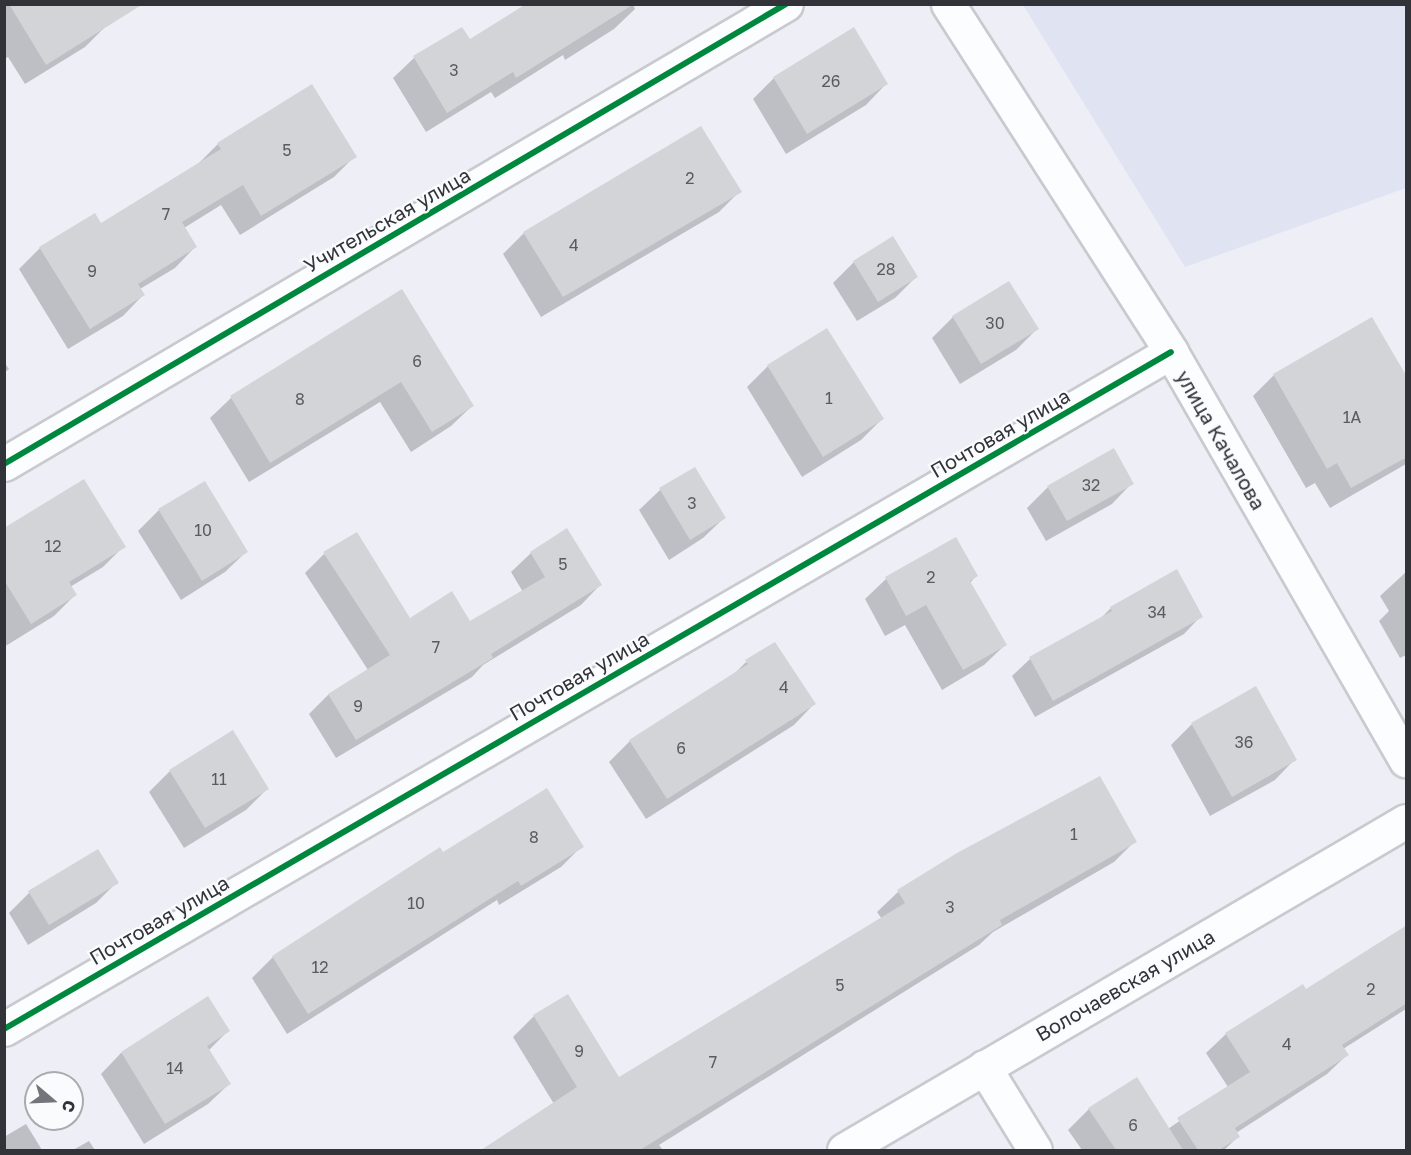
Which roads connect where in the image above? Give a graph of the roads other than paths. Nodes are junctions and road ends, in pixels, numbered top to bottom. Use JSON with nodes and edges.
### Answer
{"nodes":[{"id":1,"x":786,"y":4,"type":"edge"},
{"id":2,"x":948,"y":4,"type":"edge"},
{"id":3,"x":1171,"y":352,"type":"junction"},
{"id":4,"x":4,"y":464,"type":"edge"},
{"id":5,"x":1407,"y":760,"type":"edge"},
{"id":6,"x":1407,"y":821,"type":"edge"},
{"id":7,"x":4,"y":1029,"type":"edge"},
{"id":8,"x":984,"y":1067,"type":"junction"},
{"id":9,"x":844,"y":1150,"type":"edge"},
{"id":10,"x":1035,"y":1150,"type":"edge"}],
"edges":[{"from":1,"to":4,"type":"street","name":"Учительская улица"},
{"from":2,"to":3,"type":"street","name":"улица Качалова"},
{"from":3,"to":5,"type":"street","name":"улица Качалова"},
{"from":3,"to":7,"type":"street","name":"Почтовая улица"},
{"from":6,"to":8,"type":"street","name":"Волочаевская улица"},
{"from":8,"to":9,"type":"street","name":"Волочаевская улица"},
{"from":8,"to":10,"type":"street"}]}
